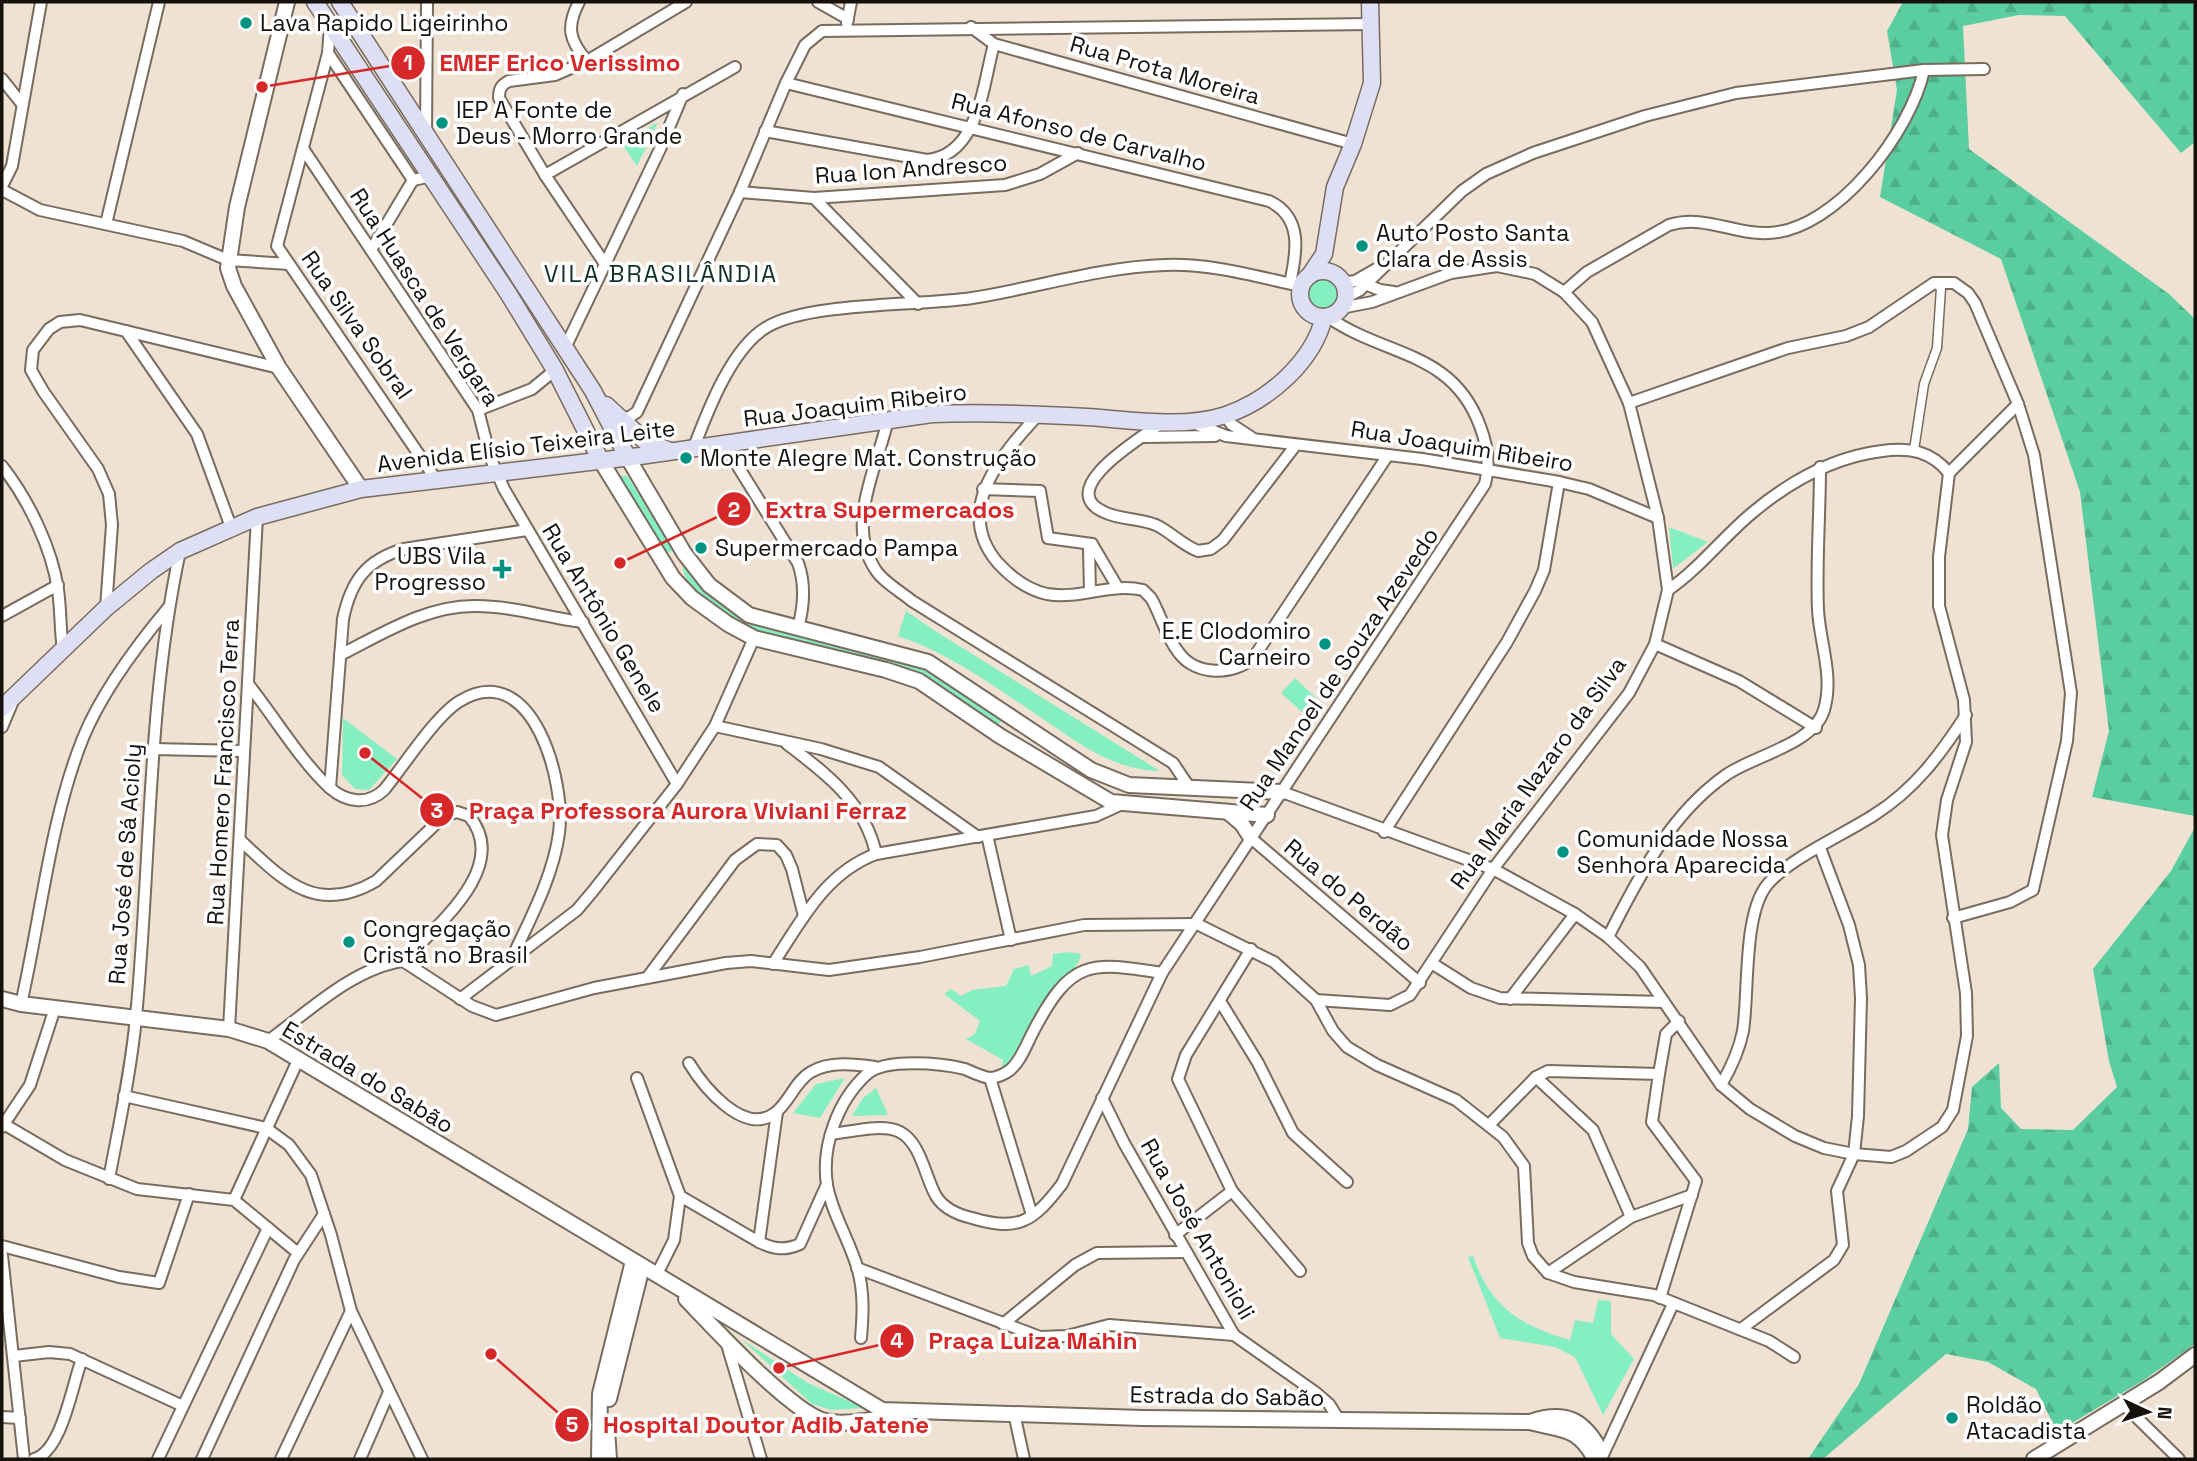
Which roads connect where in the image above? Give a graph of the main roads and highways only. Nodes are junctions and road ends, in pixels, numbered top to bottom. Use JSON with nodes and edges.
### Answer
{"nodes":[{"id":1,"x":315,"y":2,"type":"edge"},
{"id":2,"x":341,"y":2,"type":"edge"},
{"id":3,"x":1370,"y":2,"type":"edge"},
{"id":4,"x":1331,"y":223,"type":"junction"},
{"id":5,"x":1301,"y":281,"type":"junction"},
{"id":6,"x":1338,"y":297,"type":"junction"},
{"id":7,"x":536,"y":305,"type":"junction"},
{"id":8,"x":518,"y":310,"type":"junction"},
{"id":9,"x":1307,"y":311,"type":"junction"},
{"id":10,"x":1301,"y":360,"type":"junction"},
{"id":11,"x":593,"y":391,"type":"junction"},
{"id":12,"x":694,"y":447,"type":"joint"},
{"id":13,"x":672,"y":452,"type":"junction"},
{"id":14,"x":628,"y":458,"type":"junction"},
{"id":15,"x":601,"y":461,"type":"junction"},
{"id":16,"x":2,"y":708,"type":"edge"}],
"edges":[{"from":1,"to":8,"type":"main road"},
{"from":2,"to":7,"type":"main road"},
{"from":3,"to":4,"type":"main road"},
{"from":4,"to":5,"type":"main road"},
{"from":4,"to":6,"type":"main road"},
{"from":5,"to":6,"type":"main road"},
{"from":5,"to":9,"type":"main road"},
{"from":6,"to":9,"type":"main road"},
{"from":6,"to":10,"type":"main road"},
{"from":7,"to":8,"type":"main road"},
{"from":7,"to":11,"type":"main road"},
{"from":8,"to":15,"type":"main road"},
{"from":9,"to":10,"type":"main road"},
{"from":10,"to":12,"type":"main road","name":"Rua Joaquim Ribeiro"},
{"from":11,"to":13,"type":"main road"},
{"from":11,"to":14,"type":"main road"},
{"from":12,"to":13,"type":"main road","name":"Avenida Elísio Teixeira Leite"},
{"from":13,"to":14,"type":"main road","name":"Avenida Elísio Teixeira Leite"},
{"from":14,"to":15,"type":"main road","name":"Avenida Elísio Teixeira Leite"},
{"from":15,"to":16,"type":"main road","name":"Avenida Elísio Teixeira Leite"}]}
